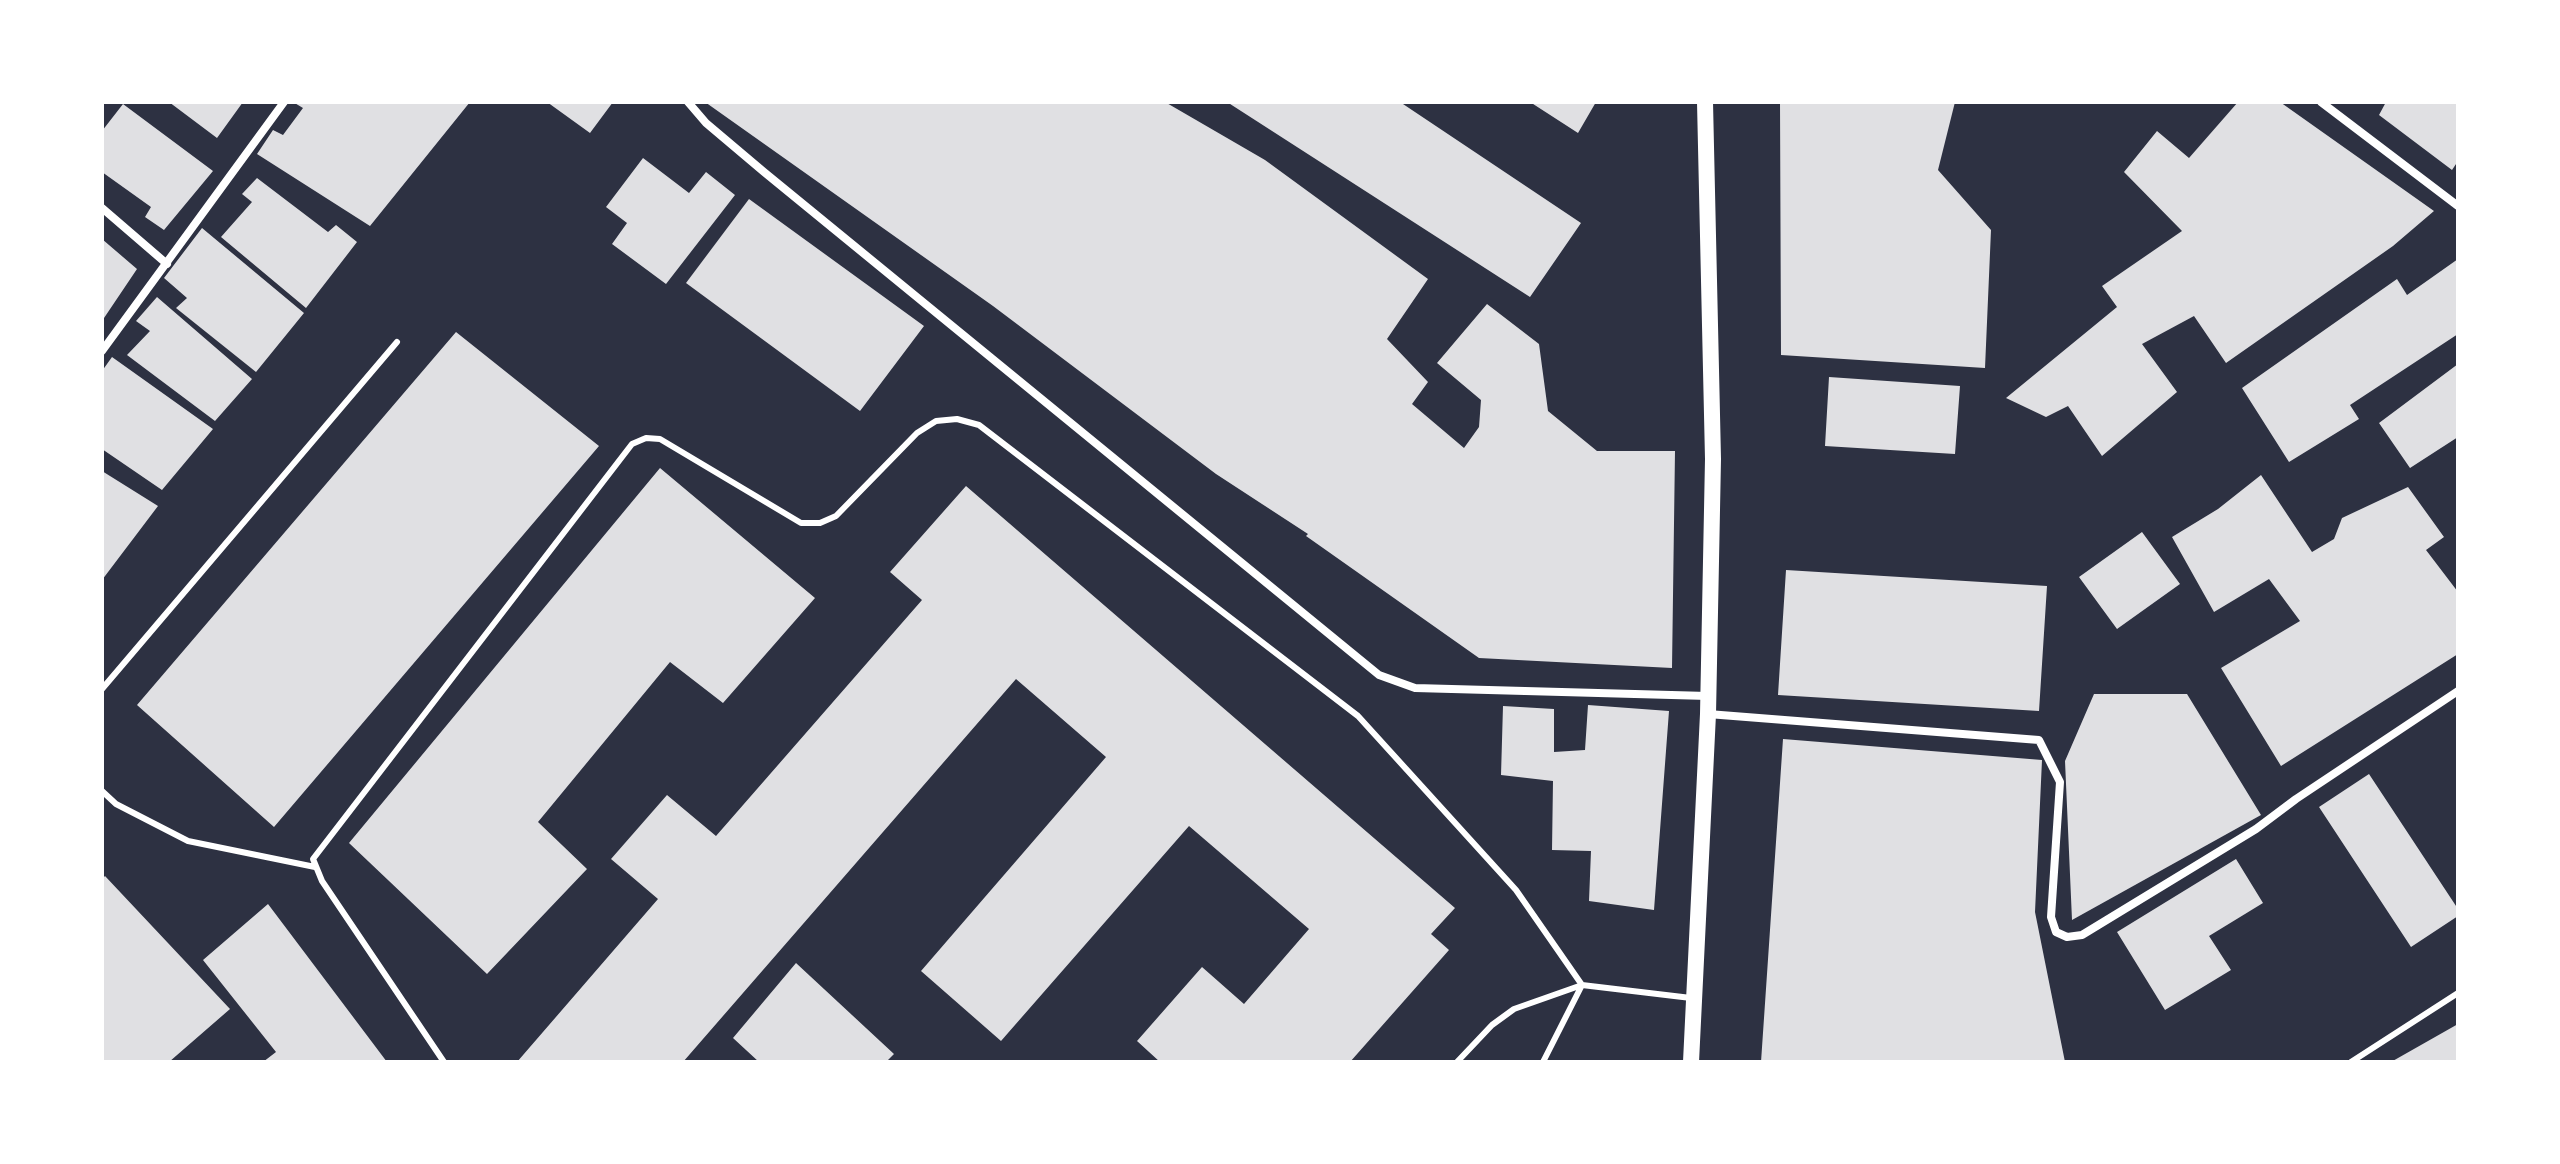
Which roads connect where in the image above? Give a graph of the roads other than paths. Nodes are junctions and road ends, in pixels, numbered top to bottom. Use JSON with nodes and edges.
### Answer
{"nodes":[{"id":1,"x":284,"y":102,"type":"edge"},
{"id":2,"x":688,"y":102,"type":"edge"},
{"id":3,"x":1705,"y":102,"type":"edge"},
{"id":4,"x":2321,"y":102,"type":"edge"},
{"id":5,"x":2458,"y":206,"type":"edge"},
{"id":6,"x":102,"y":208,"type":"edge"},
{"id":7,"x":167,"y":264,"type":"junction"},
{"id":8,"x":397,"y":342,"type":"dead end"},
{"id":9,"x":102,"y":351,"type":"edge"},
{"id":10,"x":102,"y":689,"type":"edge"},
{"id":11,"x":2458,"y":691,"type":"edge"},
{"id":12,"x":1708,"y":696,"type":"junction"},
{"id":13,"x":1708,"y":714,"type":"junction"},
{"id":14,"x":102,"y":791,"type":"edge"},
{"id":15,"x":315,"y":867,"type":"junction"},
{"id":16,"x":1582,"y":985,"type":"junction"},
{"id":17,"x":2458,"y":993,"type":"edge"},
{"id":18,"x":1694,"y":999,"type":"junction"},
{"id":19,"x":444,"y":1062,"type":"edge"},
{"id":20,"x":1457,"y":1062,"type":"edge"},
{"id":21,"x":1543,"y":1062,"type":"edge"},
{"id":22,"x":1691,"y":1062,"type":"edge"},
{"id":23,"x":2351,"y":1062,"type":"edge"}],
"edges":[{"from":1,"to":7,"type":"street"},
{"from":2,"to":12,"type":"street"},
{"from":3,"to":12,"type":"main road"},
{"from":4,"to":5,"type":"street"},
{"from":6,"to":7,"type":"street"},
{"from":7,"to":9,"type":"street"},
{"from":8,"to":10,"type":"lane"},
{"from":11,"to":13,"type":"street"},
{"from":12,"to":13,"type":"main road"},
{"from":13,"to":18,"type":"main road"},
{"from":14,"to":15,"type":"lane"},
{"from":15,"to":16,"type":"lane"},
{"from":15,"to":19,"type":"lane"},
{"from":16,"to":18,"type":"lane"},
{"from":16,"to":20,"type":"lane"},
{"from":16,"to":21,"type":"lane"},
{"from":17,"to":23,"type":"lane"},
{"from":18,"to":22,"type":"main road"}]}
